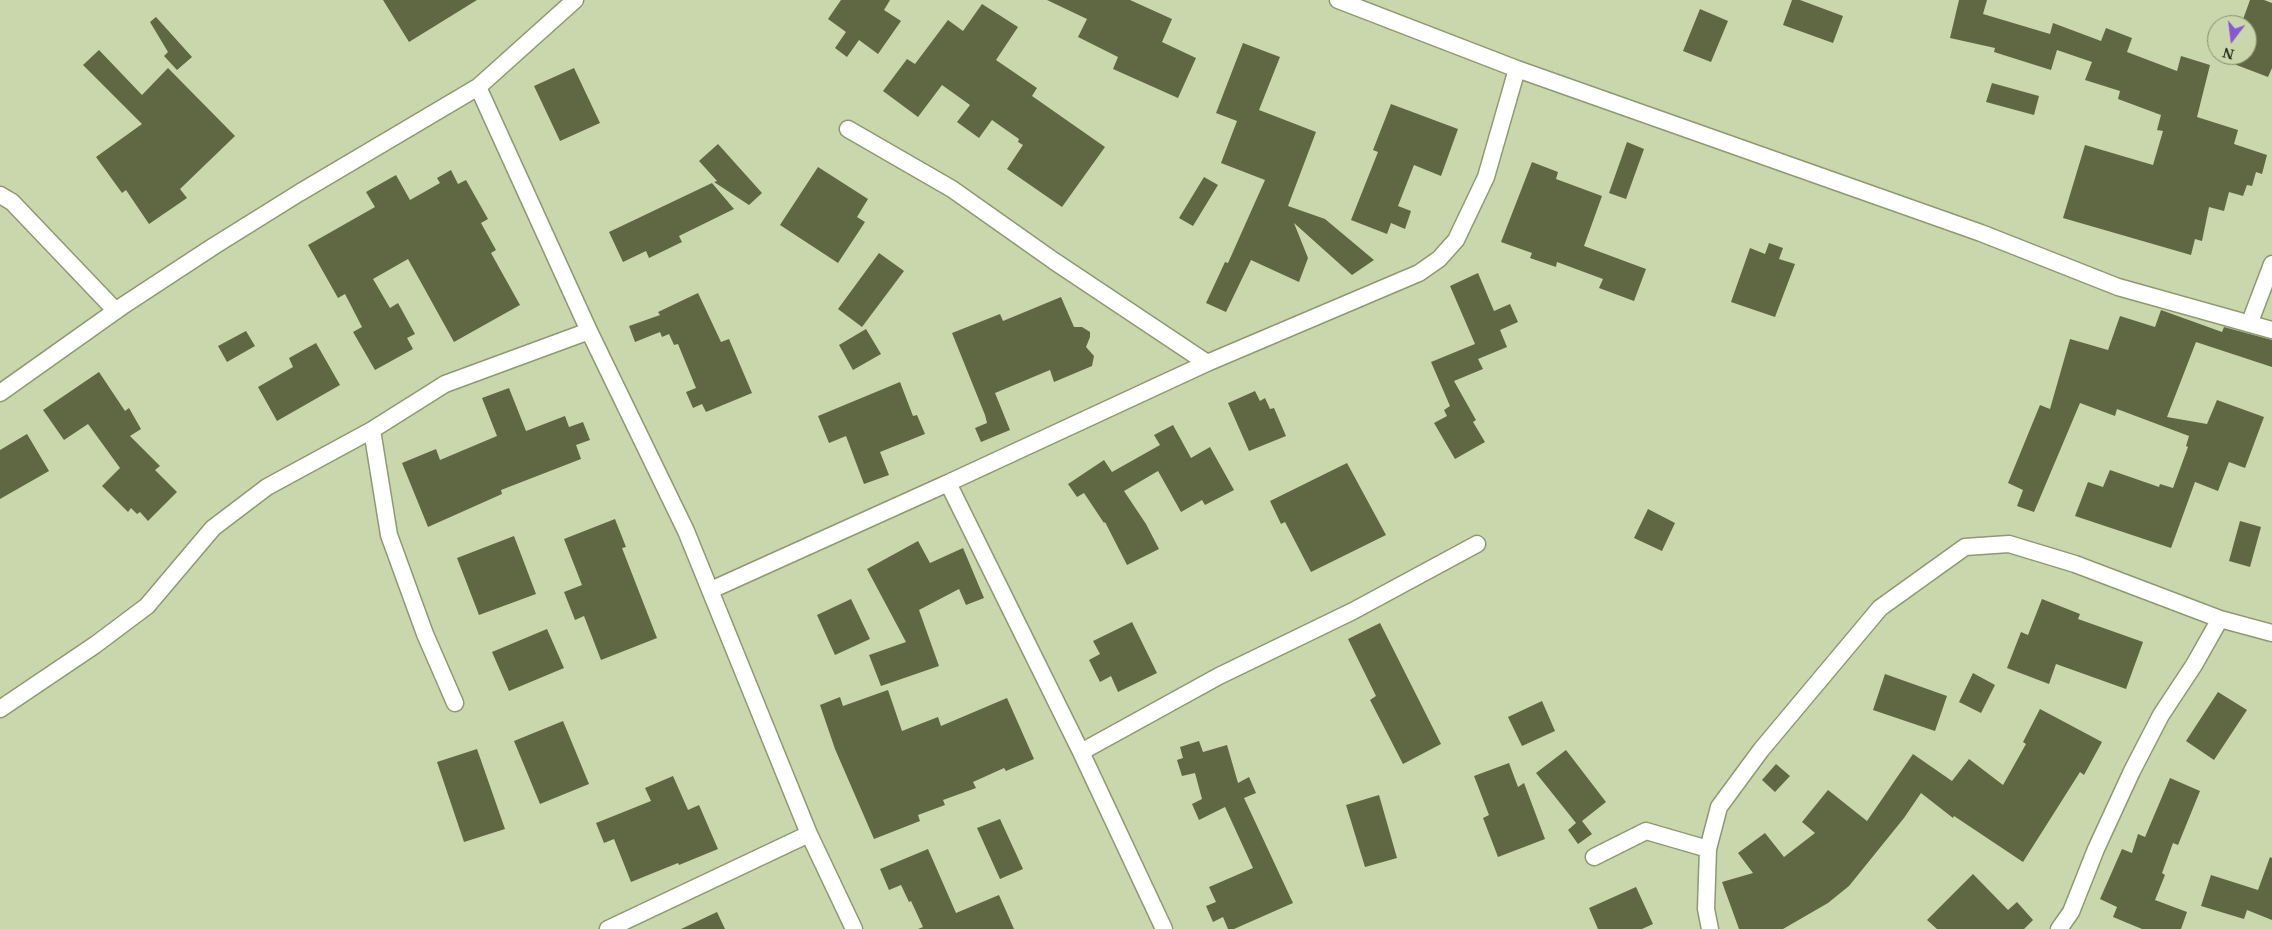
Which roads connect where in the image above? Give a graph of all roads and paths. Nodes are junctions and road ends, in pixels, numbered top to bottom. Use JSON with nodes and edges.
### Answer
{"nodes":[{"id":1,"x":575,"y":0,"type":"edge"},
{"id":2,"x":1338,"y":0,"type":"edge"},
{"id":3,"x":1517,"y":69,"type":"junction"},
{"id":4,"x":478,"y":87,"type":"junction"},
{"id":5,"x":848,"y":129,"type":"dead end"},
{"id":6,"x":0,"y":195,"type":"edge"},
{"id":7,"x":2272,"y":264,"type":"edge"},
{"id":8,"x":116,"y":311,"type":"junction"},
{"id":9,"x":2250,"y":322,"type":"junction"},
{"id":10,"x":2272,"y":330,"type":"edge"},
{"id":11,"x":589,"y":331,"type":"junction"},
{"id":12,"x":1207,"y":363,"type":"junction"},
{"id":13,"x":0,"y":393,"type":"edge"},
{"id":14,"x":372,"y":430,"type":"junction"},
{"id":15,"x":948,"y":483,"type":"junction"},
{"id":16,"x":1477,"y":544,"type":"dead end"},
{"id":17,"x":711,"y":590,"type":"junction"},
{"id":18,"x":2220,"y":620,"type":"junction"},
{"id":19,"x":2272,"y":633,"type":"edge"},
{"id":20,"x":455,"y":703,"type":"dead end"},
{"id":21,"x":0,"y":710,"type":"edge"},
{"id":22,"x":1081,"y":752,"type":"junction"},
{"id":23,"x":809,"y":834,"type":"junction"},
{"id":24,"x":1708,"y":849,"type":"junction"},
{"id":25,"x":1594,"y":857,"type":"dead end"},
{"id":26,"x":608,"y":929,"type":"edge"},
{"id":27,"x":854,"y":929,"type":"edge"},
{"id":28,"x":1164,"y":929,"type":"edge"},
{"id":29,"x":1710,"y":929,"type":"edge"},
{"id":30,"x":2059,"y":929,"type":"edge"}],
"edges":[{"from":1,"to":4,"type":"street"},
{"from":2,"to":3,"type":"street"},
{"from":3,"to":9,"type":"street"},
{"from":3,"to":12,"type":"street"},
{"from":4,"to":8,"type":"street"},
{"from":4,"to":11,"type":"street"},
{"from":5,"to":12,"type":"street"},
{"from":6,"to":8,"type":"street"},
{"from":7,"to":9,"type":"street"},
{"from":8,"to":13,"type":"street"},
{"from":9,"to":10,"type":"street"},
{"from":11,"to":14,"type":"street"},
{"from":11,"to":17,"type":"street"},
{"from":12,"to":15,"type":"street"},
{"from":14,"to":20,"type":"street"},
{"from":14,"to":21,"type":"street"},
{"from":15,"to":17,"type":"street"},
{"from":15,"to":22,"type":"street"},
{"from":16,"to":22,"type":"street"},
{"from":17,"to":23,"type":"street"},
{"from":18,"to":19,"type":"street"},
{"from":18,"to":24,"type":"street"},
{"from":18,"to":30,"type":"street"},
{"from":22,"to":28,"type":"street"},
{"from":23,"to":26,"type":"street"},
{"from":23,"to":27,"type":"street"},
{"from":24,"to":25,"type":"street"},
{"from":24,"to":29,"type":"street"}]}
